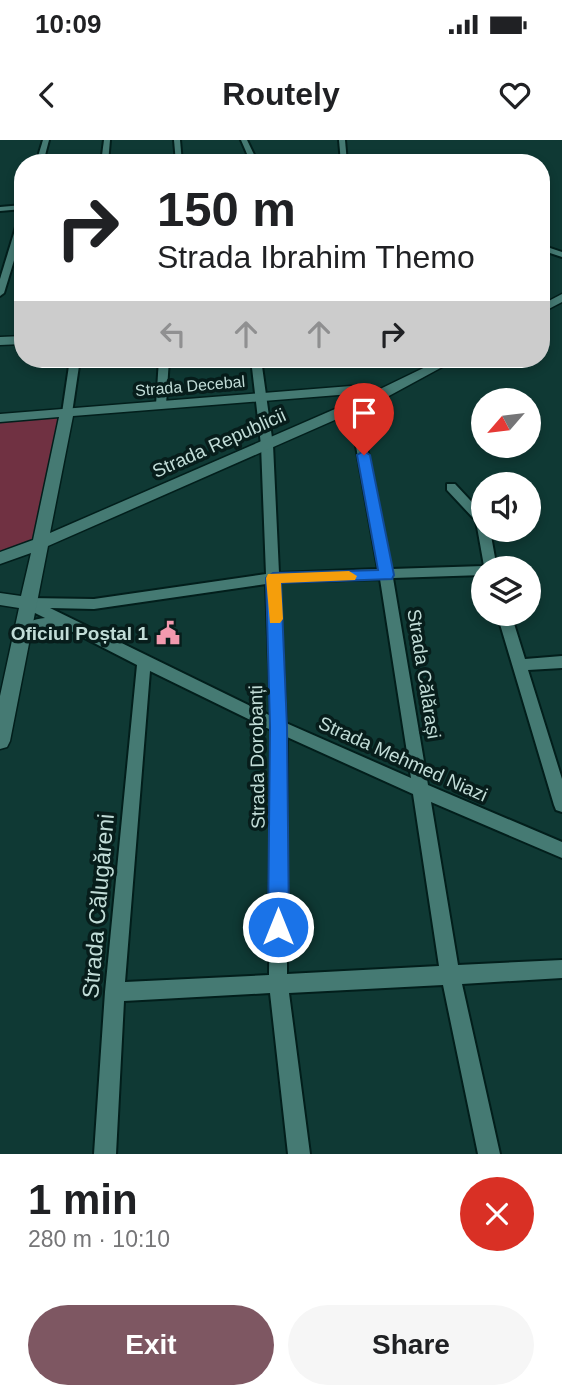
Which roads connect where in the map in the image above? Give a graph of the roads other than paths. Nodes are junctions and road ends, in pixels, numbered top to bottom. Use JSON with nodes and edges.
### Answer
{"nodes":[{"id":1,"x":14,"y":247,"type":"edge"},
{"id":2,"x":0,"y":293,"type":"edge"},
{"id":3,"x":74,"y":368,"type":"edge"},
{"id":4,"x":163,"y":368,"type":"edge"},
{"id":5,"x":257,"y":368,"type":"edge"},
{"id":6,"x":433,"y":368,"type":"edge"},
{"id":7,"x":382,"y":394,"type":"junction"},
{"id":8,"x":261,"y":397,"type":"junction"},
{"id":9,"x":161,"y":405,"type":"junction"},
{"id":10,"x":355,"y":407,"type":"junction"},
{"id":11,"x":67,"y":413,"type":"junction"},
{"id":12,"x":0,"y":418,"type":"edge"},
{"id":13,"x":267,"y":445,"type":"junction"},
{"id":14,"x":451,"y":487,"type":"dead end"},
{"id":15,"x":471,"y":508,"type":"edge"},
{"id":16,"x":40,"y":544,"type":"junction"},
{"id":17,"x":0,"y":558,"type":"edge"},
{"id":18,"x":471,"y":571,"type":"edge"},
{"id":19,"x":386,"y":575,"type":"junction"},
{"id":20,"x":273,"y":578,"type":"junction"},
{"id":21,"x":0,"y":599,"type":"edge"},
{"id":22,"x":28,"y":603,"type":"junction"},
{"id":23,"x":62,"y":621,"type":"junction"},
{"id":24,"x":507,"y":626,"type":"edge"},
{"id":25,"x":22,"y":632,"type":"junction"},
{"id":26,"x":144,"y":662,"type":"junction"},
{"id":27,"x":562,"y":662,"type":"edge"},
{"id":28,"x":518,"y":666,"type":"junction"},
{"id":29,"x":279,"y":727,"type":"junction"},
{"id":30,"x":0,"y":741,"type":"edge"},
{"id":31,"x":422,"y":792,"type":"junction"},
{"id":32,"x":562,"y":805,"type":"edge"},
{"id":33,"x":562,"y":849,"type":"edge"},
{"id":34,"x":562,"y":969,"type":"edge"},
{"id":35,"x":450,"y":974,"type":"junction"},
{"id":36,"x":278,"y":983,"type":"junction"},
{"id":37,"x":115,"y":992,"type":"junction"},
{"id":38,"x":105,"y":1154,"type":"edge"},
{"id":39,"x":299,"y":1154,"type":"edge"},
{"id":40,"x":489,"y":1154,"type":"edge"}],
"edges":[{"from":1,"to":2,"type":"street"},
{"from":3,"to":11,"type":"street"},
{"from":4,"to":9,"type":"street"},
{"from":5,"to":8,"type":"street","name":"Strada Dorobanți"},
{"from":6,"to":7,"type":"main road","name":"Strada Republicii"},
{"from":7,"to":8,"type":"main road","name":"Strada Decebal"},
{"from":7,"to":10,"type":"main road","name":"Strada Republicii"},
{"from":8,"to":9,"type":"main road","name":"Strada Decebal"},
{"from":8,"to":13,"type":"street","name":"Strada Dorobanți"},
{"from":9,"to":11,"type":"main road","name":"Strada Decebal"},
{"from":10,"to":13,"type":"main road","name":"Strada Republicii"},
{"from":10,"to":19,"type":"street","name":"Strada Călărași"},
{"from":11,"to":12,"type":"main road","name":"Strada Decebal"},
{"from":11,"to":16,"type":"main road"},
{"from":13,"to":16,"type":"main road","name":"Strada Republicii"},
{"from":13,"to":20,"type":"street","name":"Strada Dorobanți"},
{"from":14,"to":15,"type":"street"},
{"from":16,"to":17,"type":"main road","name":"Strada Republicii"},
{"from":16,"to":22,"type":"main road"},
{"from":18,"to":19,"type":"street"},
{"from":19,"to":20,"type":"street"},
{"from":19,"to":31,"type":"street","name":"Strada Călărași"},
{"from":20,"to":22,"type":"street"},
{"from":20,"to":29,"type":"street","name":"Strada Dorobanți"},
{"from":21,"to":22,"type":"main road","name":"Strada Mehmed Niazi"},
{"from":22,"to":23,"type":"street","name":"Strada Mehmed Niazi"},
{"from":22,"to":25,"type":"main road"},
{"from":23,"to":25,"type":"street"},
{"from":23,"to":26,"type":"street","name":"Strada Mehmed Niazi"},
{"from":24,"to":28,"type":"street"},
{"from":25,"to":30,"type":"main road"},
{"from":26,"to":29,"type":"street","name":"Strada Mehmed Niazi"},
{"from":26,"to":37,"type":"street","name":"Strada Călugăreni"},
{"from":27,"to":28,"type":"street"},
{"from":28,"to":32,"type":"street"},
{"from":29,"to":31,"type":"street","name":"Strada Mehmed Niazi"},
{"from":29,"to":36,"type":"street","name":"Strada Dorobanți"},
{"from":31,"to":33,"type":"street","name":"Strada Mehmed Niazi"},
{"from":31,"to":35,"type":"street","name":"Strada Călărași"},
{"from":34,"to":35,"type":"street"},
{"from":35,"to":36,"type":"street"},
{"from":35,"to":40,"type":"street","name":"Strada Călărași"},
{"from":36,"to":37,"type":"street"},
{"from":36,"to":39,"type":"street","name":"Strada Dorobanți"},
{"from":37,"to":38,"type":"street","name":"Strada Călugăreni"}]}
